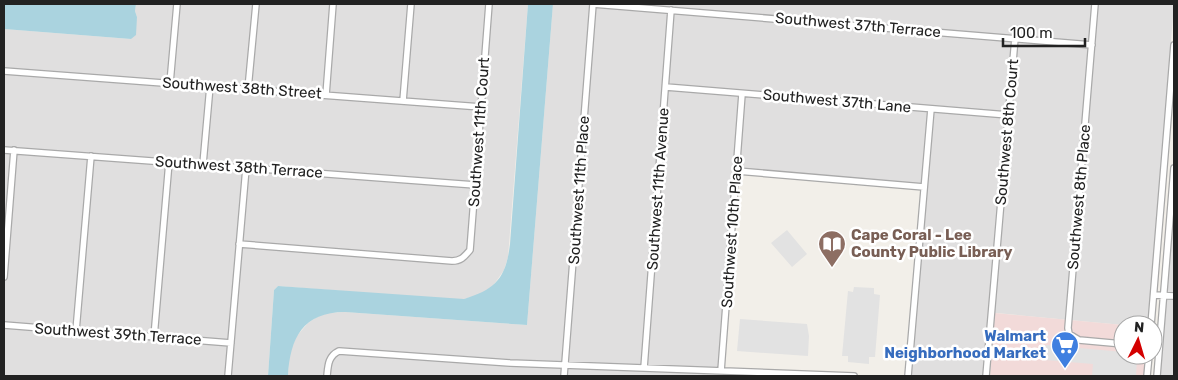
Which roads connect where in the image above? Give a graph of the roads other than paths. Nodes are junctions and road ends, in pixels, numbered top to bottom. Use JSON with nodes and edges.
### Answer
{"nodes":[{"id":1,"x":178,"y":4,"type":"edge"},
{"id":2,"x":256,"y":4,"type":"edge"},
{"id":3,"x":333,"y":4,"type":"edge"},
{"id":4,"x":411,"y":4,"type":"edge"},
{"id":5,"x":489,"y":4,"type":"edge"},
{"id":6,"x":593,"y":4,"type":"edge"},
{"id":7,"x":1095,"y":4,"type":"edge"},
{"id":8,"x":672,"y":10,"type":"junction"},
{"id":9,"x":1015,"y":38,"type":"junction"},
{"id":10,"x":1092,"y":45,"type":"junction"},
{"id":11,"x":1174,"y":45,"type":"edge"},
{"id":12,"x":4,"y":70,"type":"edge"},
{"id":13,"x":170,"y":83,"type":"junction"},
{"id":14,"x":210,"y":86,"type":"junction"},
{"id":15,"x":666,"y":87,"type":"junction"},
{"id":16,"x":248,"y":89,"type":"junction"},
{"id":17,"x":742,"y":94,"type":"junction"},
{"id":18,"x":326,"y":95,"type":"junction"},
{"id":19,"x":403,"y":101,"type":"junction"},
{"id":20,"x":481,"y":107,"type":"junction"},
{"id":21,"x":931,"y":109,"type":"junction"},
{"id":22,"x":1008,"y":115,"type":"junction"},
{"id":23,"x":4,"y":150,"type":"edge"},
{"id":24,"x":14,"y":150,"type":"junction"},
{"id":25,"x":91,"y":156,"type":"junction"},
{"id":26,"x":169,"y":162,"type":"junction"},
{"id":27,"x":204,"y":164,"type":"junction"},
{"id":28,"x":246,"y":168,"type":"junction"},
{"id":29,"x":1174,"y":168,"type":"edge"},
{"id":30,"x":737,"y":171,"type":"junction"},
{"id":31,"x":475,"y":185,"type":"junction"},
{"id":32,"x":924,"y":187,"type":"junction"},
{"id":33,"x":239,"y":244,"type":"junction"},
{"id":34,"x":4,"y":277,"type":"edge"},
{"id":35,"x":1154,"y":295,"type":"junction"},
{"id":36,"x":1164,"y":295,"type":"junction"},
{"id":37,"x":1174,"y":296,"type":"edge"},
{"id":38,"x":1152,"y":315,"type":"edge"},
{"id":39,"x":1161,"y":315,"type":"edge"},
{"id":40,"x":4,"y":325,"type":"edge"},
{"id":41,"x":76,"y":331,"type":"junction"},
{"id":42,"x":154,"y":337,"type":"junction"},
{"id":43,"x":231,"y":343,"type":"junction"},
{"id":44,"x":1113,"y":343,"type":"edge"},
{"id":45,"x":565,"y":365,"type":"junction"},
{"id":46,"x":644,"y":368,"type":"junction"},
{"id":47,"x":722,"y":371,"type":"junction"},
{"id":48,"x":228,"y":376,"type":"edge"},
{"id":49,"x":327,"y":376,"type":"edge"},
{"id":50,"x":564,"y":376,"type":"edge"},
{"id":51,"x":815,"y":376,"type":"edge"},
{"id":52,"x":854,"y":376,"type":"edge"},
{"id":53,"x":908,"y":376,"type":"edge"},
{"id":54,"x":986,"y":376,"type":"edge"}],
"edges":[{"from":1,"to":13,"type":"street"},
{"from":2,"to":16,"type":"street"},
{"from":3,"to":18,"type":"street"},
{"from":4,"to":19,"type":"street"},
{"from":5,"to":20,"type":"street","name":"Southwest 11th Court"},
{"from":6,"to":8,"type":"street","name":"Southwest 37th Terrace"},
{"from":6,"to":45,"type":"street","name":"Southwest 11th Place"},
{"from":7,"to":10,"type":"street","name":"Southwest 8th Place"},
{"from":8,"to":9,"type":"street","name":"Southwest 37th Terrace"},
{"from":8,"to":15,"type":"street","name":"Southwest 11th Avenue"},
{"from":9,"to":10,"type":"street","name":"Southwest 37th Terrace"},
{"from":9,"to":22,"type":"street","name":"Southwest 8th Court"},
{"from":10,"to":44,"type":"street","name":"Southwest 8th Place"},
{"from":11,"to":35,"type":"street"},
{"from":12,"to":13,"type":"street","name":"Southwest 38th Street"},
{"from":13,"to":14,"type":"street","name":"Southwest 38th Street"},
{"from":14,"to":16,"type":"street","name":"Southwest 38th Street"},
{"from":14,"to":27,"type":"street"},
{"from":15,"to":17,"type":"street","name":"Southwest 37th Lane"},
{"from":15,"to":46,"type":"street","name":"Southwest 11th Avenue"},
{"from":16,"to":18,"type":"street","name":"Southwest 38th Street"},
{"from":17,"to":21,"type":"street","name":"Southwest 37th Lane"},
{"from":17,"to":30,"type":"street","name":"Southwest 10th Place"},
{"from":18,"to":19,"type":"street","name":"Southwest 38th Street"},
{"from":19,"to":20,"type":"street","name":"Southwest 38th Street"},
{"from":20,"to":31,"type":"street","name":"Southwest 11th Court"},
{"from":21,"to":22,"type":"street","name":"Southwest 37th Lane"},
{"from":21,"to":32,"type":"street"},
{"from":22,"to":54,"type":"street","name":"Southwest 8th Court"},
{"from":23,"to":24,"type":"street","name":"Southwest 38th Terrace"},
{"from":24,"to":25,"type":"street","name":"Southwest 38th Terrace"},
{"from":24,"to":34,"type":"street"},
{"from":25,"to":26,"type":"street","name":"Southwest 38th Terrace"},
{"from":25,"to":41,"type":"street"},
{"from":26,"to":27,"type":"street","name":"Southwest 38th Terrace"},
{"from":26,"to":42,"type":"street"},
{"from":27,"to":28,"type":"street","name":"Southwest 38th Terrace"},
{"from":28,"to":31,"type":"street","name":"Southwest 38th Terrace"},
{"from":28,"to":33,"type":"street"},
{"from":29,"to":36,"type":"street"},
{"from":30,"to":32,"type":"street"},
{"from":30,"to":47,"type":"street","name":"Southwest 10th Place"},
{"from":31,"to":33,"type":"street","name":"Southwest 11th Court"},
{"from":32,"to":53,"type":"street"},
{"from":33,"to":43,"type":"street"},
{"from":35,"to":36,"type":"street"},
{"from":35,"to":38,"type":"street"},
{"from":36,"to":37,"type":"street"},
{"from":36,"to":39,"type":"street"},
{"from":40,"to":41,"type":"street","name":"Southwest 39th Terrace"},
{"from":41,"to":42,"type":"street","name":"Southwest 39th Terrace"},
{"from":42,"to":43,"type":"street","name":"Southwest 39th Terrace"},
{"from":43,"to":48,"type":"street"},
{"from":45,"to":46,"type":"street"},
{"from":45,"to":49,"type":"street"},
{"from":45,"to":50,"type":"street","name":"Southwest 11th Place"},
{"from":46,"to":47,"type":"street"},
{"from":47,"to":51,"type":"street"},
{"from":51,"to":52,"type":"street"}]}
